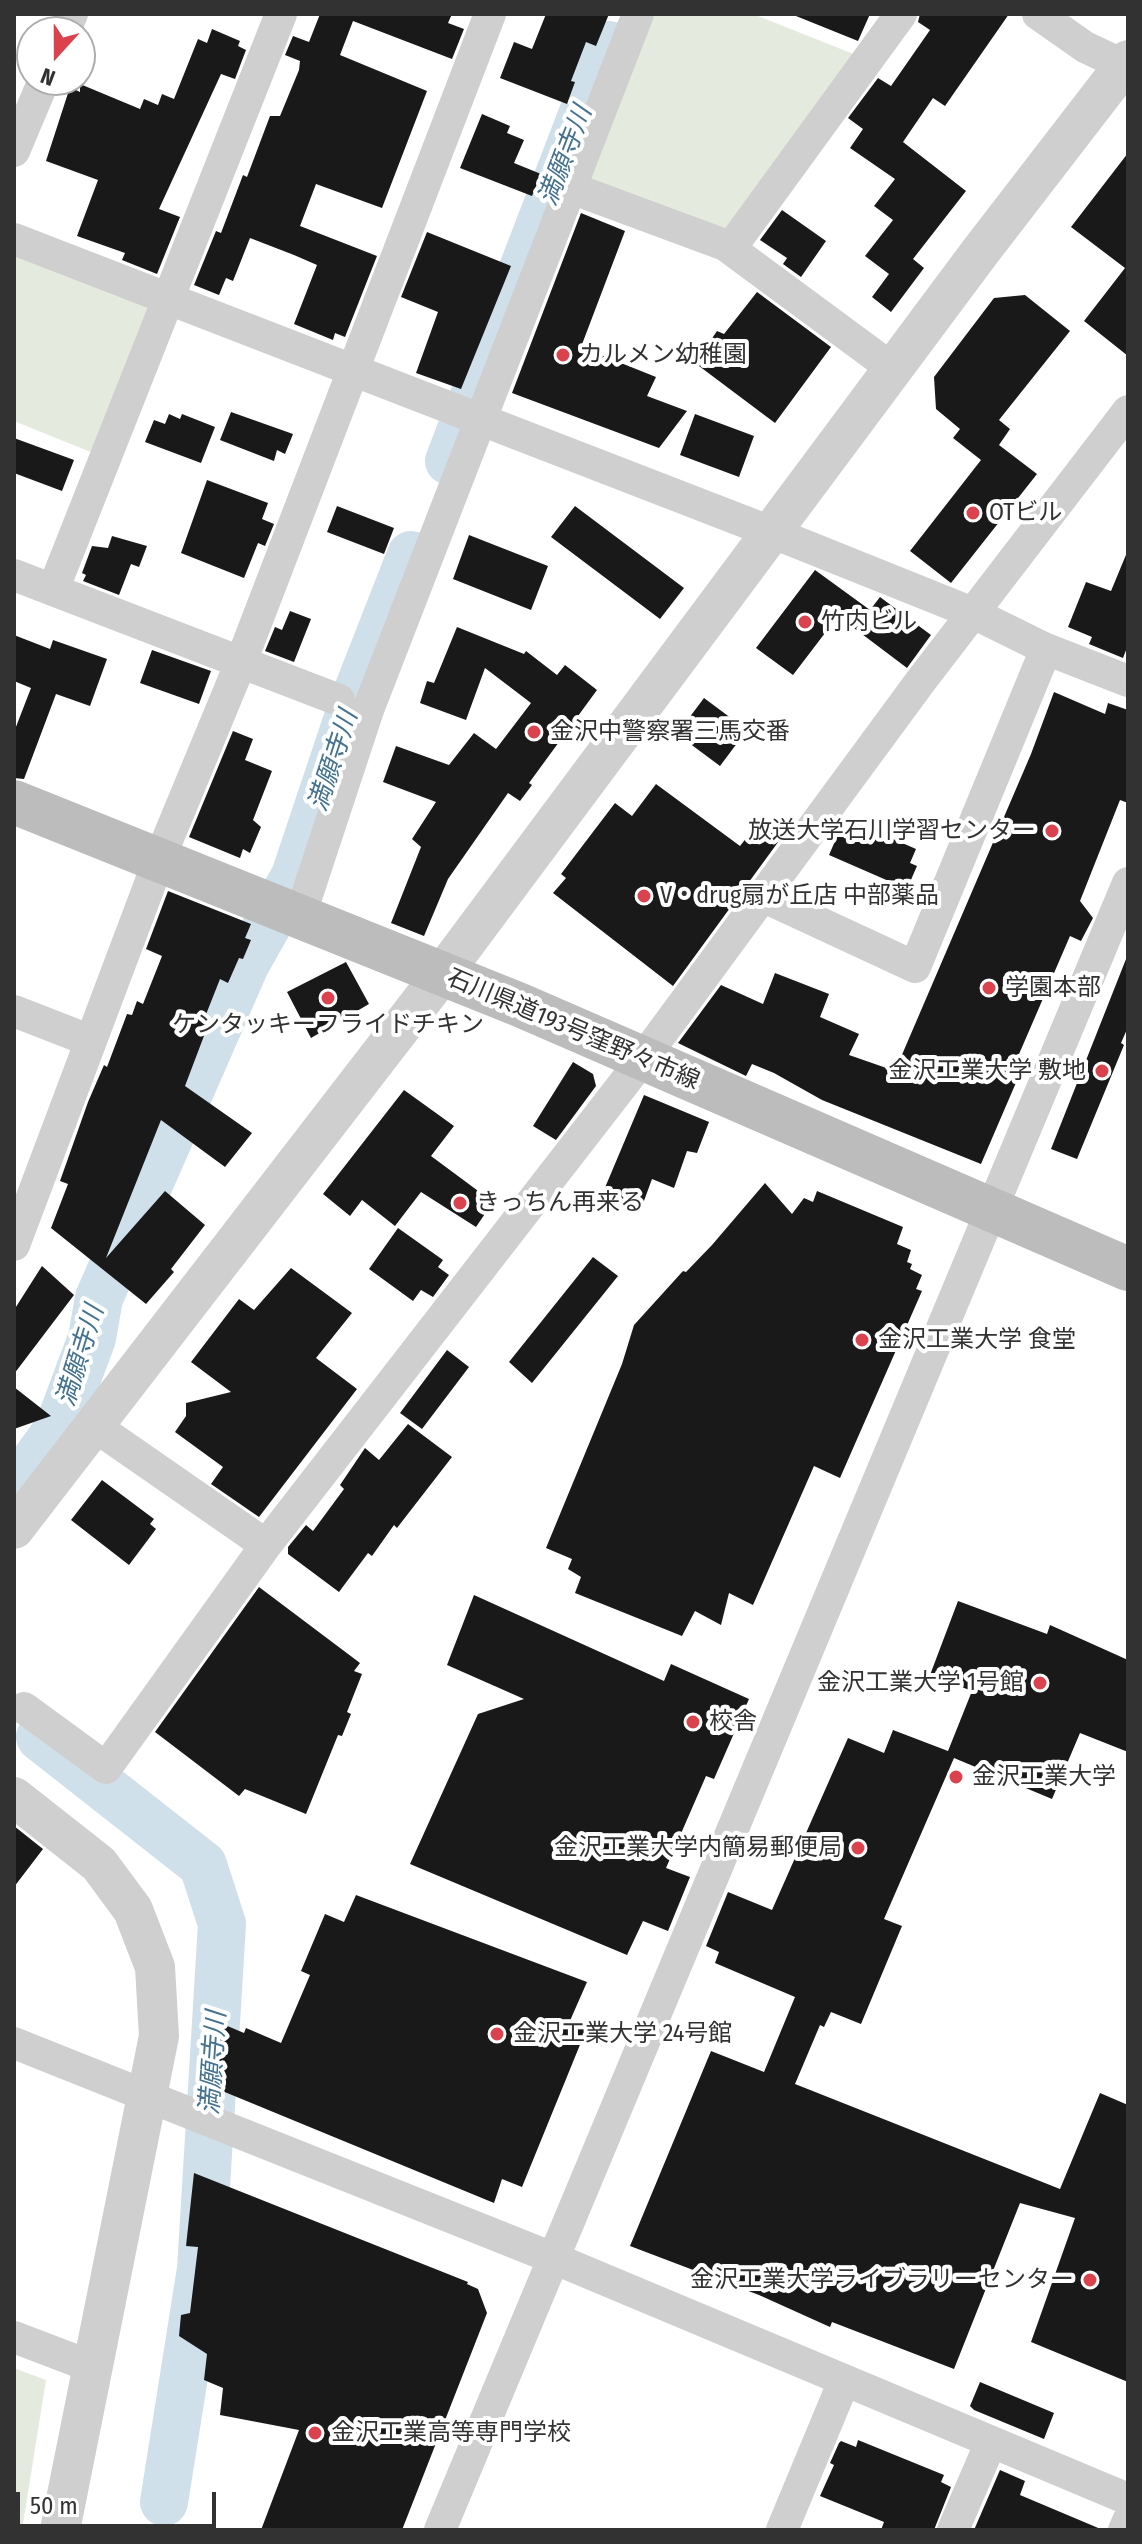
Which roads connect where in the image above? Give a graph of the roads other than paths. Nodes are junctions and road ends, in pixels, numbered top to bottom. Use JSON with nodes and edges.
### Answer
{"nodes":[{"id":1,"x":281,"y":14,"type":"edge"},
{"id":2,"x":490,"y":14,"type":"edge"},
{"id":3,"x":638,"y":14,"type":"edge"},
{"id":4,"x":901,"y":14,"type":"edge"},
{"id":5,"x":1038,"y":14,"type":"edge"},
{"id":6,"x":1126,"y":64,"type":"edge"},
{"id":7,"x":37,"y":96,"type":"edge"},
{"id":8,"x":14,"y":151,"type":"edge"},
{"id":9,"x":571,"y":188,"type":"junction"},
{"id":10,"x":14,"y":239,"type":"edge"},
{"id":11,"x":725,"y":245,"type":"junction"},
{"id":12,"x":169,"y":298,"type":"junction"},
{"id":13,"x":352,"y":369,"type":"junction"},
{"id":14,"x":893,"y":369,"type":"junction"},
{"id":15,"x":1128,"y":411,"type":"edge"},
{"id":16,"x":470,"y":414,"type":"junction"},
{"id":17,"x":771,"y":532,"type":"junction"},
{"id":18,"x":14,"y":575,"type":"edge"},
{"id":19,"x":53,"y":590,"type":"junction"},
{"id":20,"x":973,"y":613,"type":"junction"},
{"id":21,"x":1046,"y":649,"type":"junction"},
{"id":22,"x":241,"y":662,"type":"junction"},
{"id":23,"x":1128,"y":681,"type":"edge"},
{"id":24,"x":339,"y":700,"type":"dead end"},
{"id":25,"x":14,"y":802,"type":"edge"},
{"id":26,"x":159,"y":860,"type":"junction"},
{"id":27,"x":1128,"y":883,"type":"edge"},
{"id":28,"x":762,"y":896,"type":"junction"},
{"id":29,"x":287,"y":911,"type":"junction"},
{"id":30,"x":443,"y":973,"type":"junction"},
{"id":31,"x":14,"y":1011,"type":"edge"},
{"id":32,"x":91,"y":1041,"type":"junction"},
{"id":33,"x":642,"y":1060,"type":"junction"},
{"id":34,"x":990,"y":1208,"type":"junction"},
{"id":35,"x":14,"y":1245,"type":"edge"},
{"id":36,"x":1128,"y":1269,"type":"edge"},
{"id":37,"x":93,"y":1425,"type":"junction"},
{"id":38,"x":14,"y":1529,"type":"edge"},
{"id":39,"x":266,"y":1545,"type":"junction"},
{"id":40,"x":24,"y":1708,"type":"dead end"},
{"id":41,"x":14,"y":1797,"type":"edge"},
{"id":42,"x":14,"y":2043,"type":"edge"},
{"id":43,"x":144,"y":2097,"type":"junction"},
{"id":44,"x":553,"y":2258,"type":"junction"},
{"id":45,"x":14,"y":2337,"type":"edge"},
{"id":46,"x":90,"y":2366,"type":"junction"},
{"id":47,"x":844,"y":2381,"type":"junction"},
{"id":48,"x":991,"y":2442,"type":"junction"},
{"id":49,"x":1128,"y":2499,"type":"edge"},
{"id":50,"x":1128,"y":2521,"type":"edge"},
{"id":51,"x":60,"y":2530,"type":"edge"},
{"id":52,"x":440,"y":2530,"type":"edge"},
{"id":53,"x":782,"y":2530,"type":"edge"},
{"id":54,"x":953,"y":2530,"type":"edge"},
{"id":55,"x":1124,"y":2530,"type":"edge"}],
"edges":[{"from":1,"to":12,"type":"street"},
{"from":2,"to":13,"type":"street"},
{"from":3,"to":9,"type":"street"},
{"from":4,"to":11,"type":"street"},
{"from":5,"to":6,"type":"street"},
{"from":6,"to":14,"type":"street"},
{"from":7,"to":8,"type":"street"},
{"from":9,"to":11,"type":"street"},
{"from":9,"to":16,"type":"street"},
{"from":10,"to":12,"type":"street"},
{"from":11,"to":14,"type":"street"},
{"from":12,"to":13,"type":"street"},
{"from":12,"to":19,"type":"street"},
{"from":13,"to":16,"type":"street"},
{"from":13,"to":22,"type":"street"},
{"from":14,"to":17,"type":"street"},
{"from":15,"to":20,"type":"street"},
{"from":16,"to":17,"type":"street"},
{"from":16,"to":29,"type":"street"},
{"from":17,"to":20,"type":"street"},
{"from":17,"to":30,"type":"street"},
{"from":18,"to":19,"type":"street"},
{"from":19,"to":22,"type":"street"},
{"from":20,"to":21,"type":"street"},
{"from":20,"to":28,"type":"street"},
{"from":21,"to":23,"type":"street"},
{"from":21,"to":28,"type":"street"},
{"from":22,"to":24,"type":"street"},
{"from":22,"to":26,"type":"street"},
{"from":25,"to":26,"type":"main road","name":"石川県道193号窪野々市線"},
{"from":26,"to":29,"type":"main road","name":"石川県道193号窪野々市線"},
{"from":26,"to":32,"type":"street"},
{"from":27,"to":34,"type":"street"},
{"from":28,"to":33,"type":"street"},
{"from":29,"to":30,"type":"main road","name":"石川県道193号窪野々市線"},
{"from":30,"to":33,"type":"main road","name":"石川県道193号窪野々市線"},
{"from":30,"to":37,"type":"street"},
{"from":31,"to":32,"type":"street"},
{"from":32,"to":35,"type":"street"},
{"from":33,"to":34,"type":"main road","name":"石川県道193号窪野々市線"},
{"from":33,"to":39,"type":"street"},
{"from":34,"to":36,"type":"main road","name":"石川県道193号窪野々市線"},
{"from":34,"to":44,"type":"street"},
{"from":37,"to":38,"type":"street"},
{"from":37,"to":39,"type":"street"},
{"from":39,"to":40,"type":"street"},
{"from":41,"to":43,"type":"street"},
{"from":42,"to":43,"type":"street"},
{"from":43,"to":44,"type":"street"},
{"from":43,"to":46,"type":"street"},
{"from":44,"to":47,"type":"street"},
{"from":44,"to":52,"type":"street"},
{"from":45,"to":46,"type":"street"},
{"from":46,"to":51,"type":"street"},
{"from":47,"to":48,"type":"street"},
{"from":47,"to":53,"type":"street"},
{"from":48,"to":49,"type":"street"},
{"from":48,"to":54,"type":"street"},
{"from":50,"to":55,"type":"street"}]}
